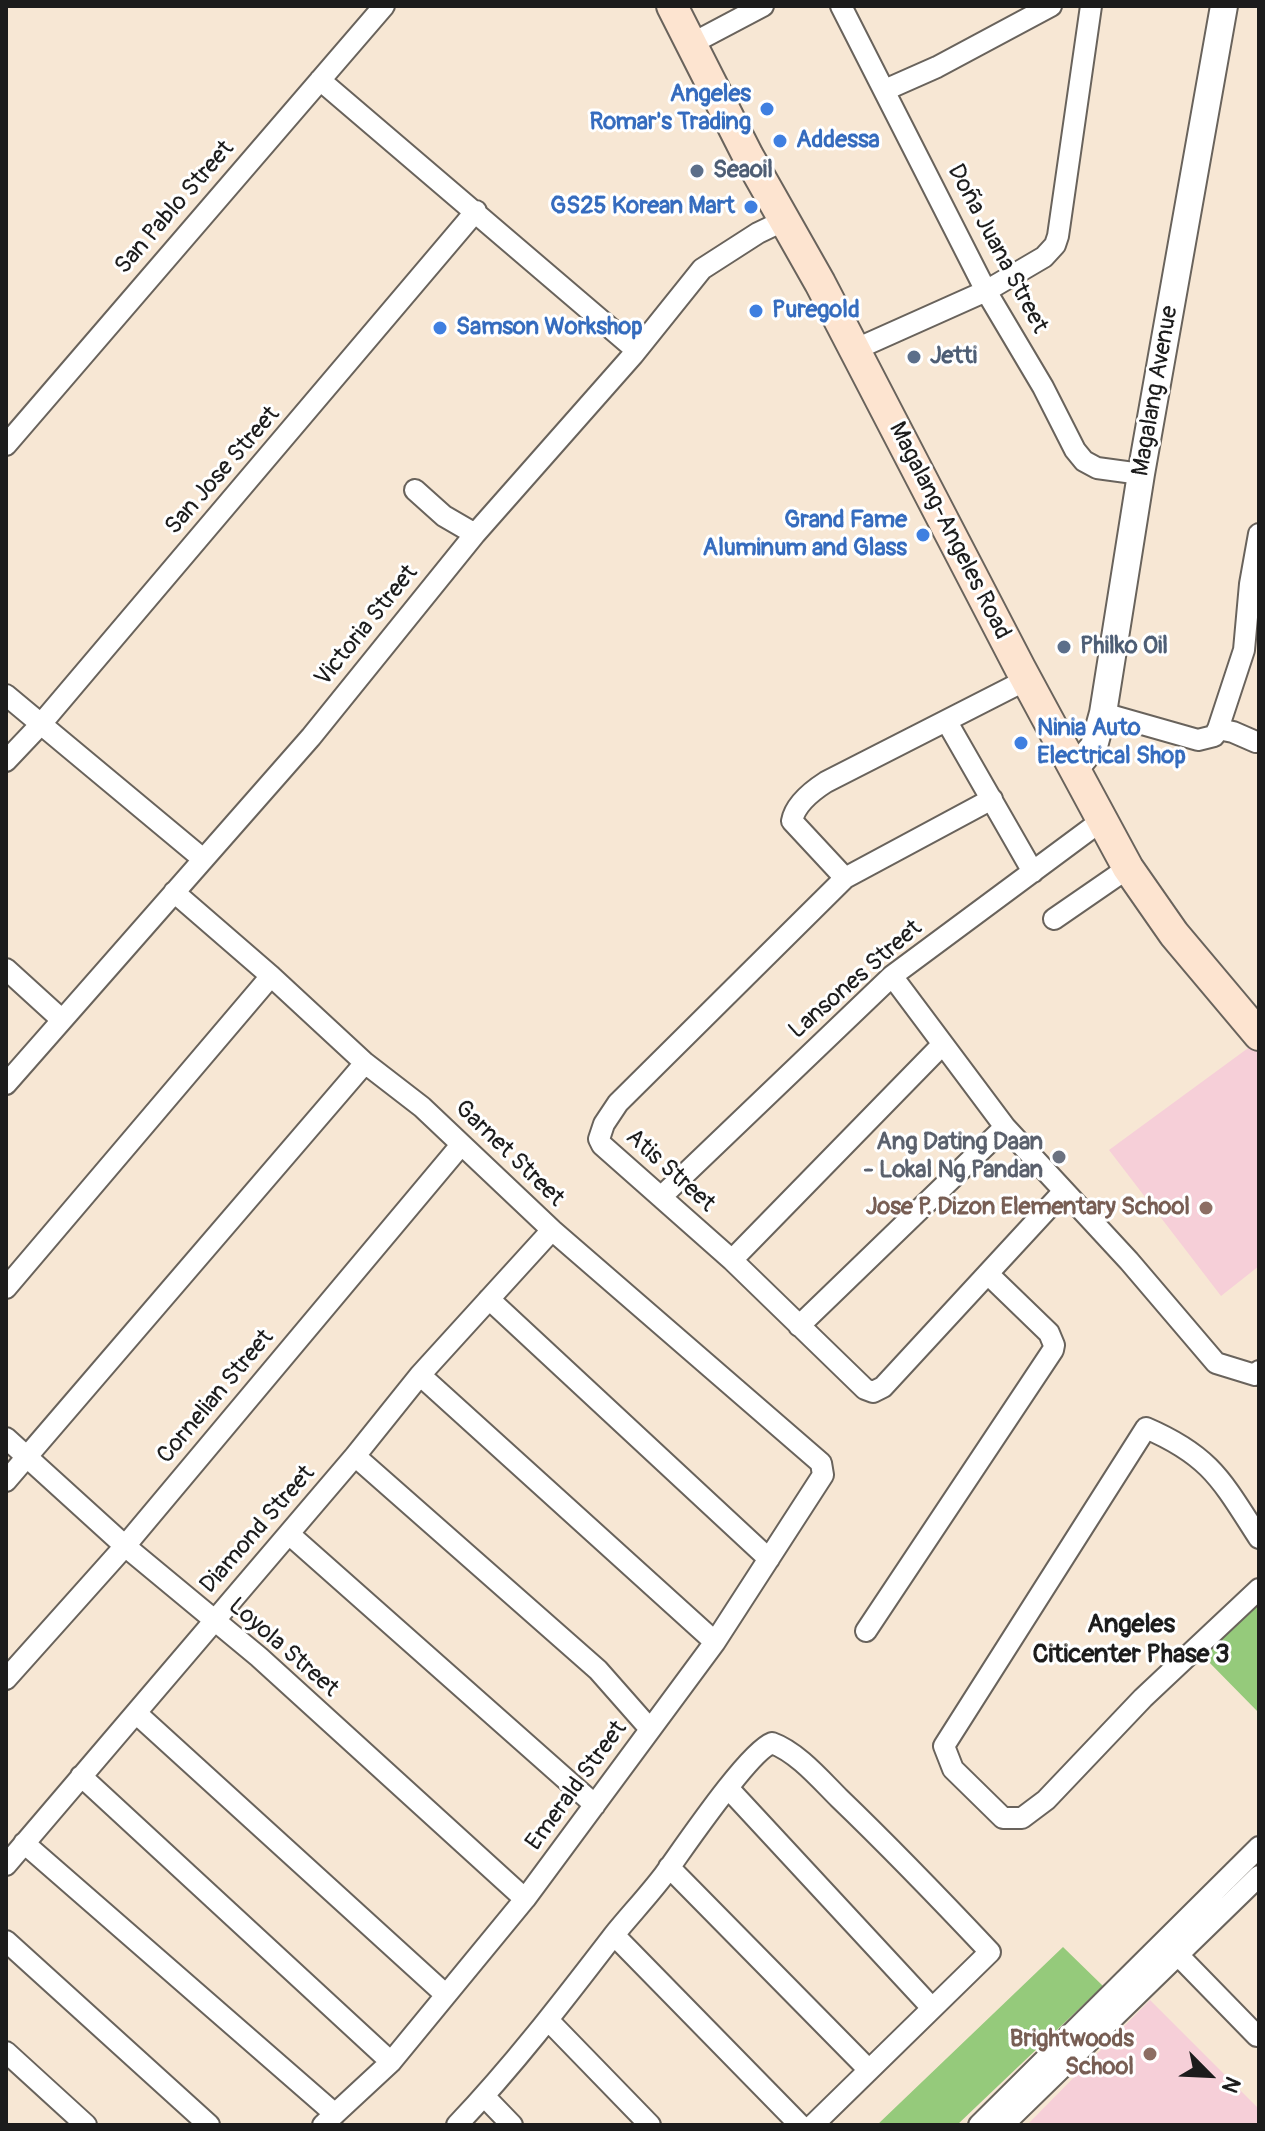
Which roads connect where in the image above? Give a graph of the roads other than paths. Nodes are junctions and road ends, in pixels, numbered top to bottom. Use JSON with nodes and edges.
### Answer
{"nodes":[{"id":1,"x":384,"y":6,"type":"edge"},
{"id":2,"x":672,"y":6,"type":"edge"},
{"id":3,"x":763,"y":6,"type":"edge"},
{"id":4,"x":841,"y":6,"type":"edge"},
{"id":5,"x":1051,"y":6,"type":"edge"},
{"id":6,"x":1091,"y":6,"type":"edge"},
{"id":7,"x":1224,"y":6,"type":"edge"},
{"id":8,"x":691,"y":44,"type":"junction"},
{"id":9,"x":320,"y":80,"type":"junction"},
{"id":10,"x":885,"y":90,"type":"junction"},
{"id":11,"x":476,"y":211,"type":"junction"},
{"id":12,"x":783,"y":221,"type":"junction"},
{"id":13,"x":986,"y":291,"type":"junction"},
{"id":14,"x":636,"y":350,"type":"junction"},
{"id":15,"x":854,"y":350,"type":"junction"},
{"id":16,"x":6,"y":445,"type":"edge"},
{"id":17,"x":1141,"y":474,"type":"junction"},
{"id":18,"x":415,"y":490,"type":"dead end"},
{"id":19,"x":475,"y":534,"type":"junction"},
{"id":20,"x":1259,"y":534,"type":"edge"},
{"id":21,"x":1026,"y":680,"type":"junction"},
{"id":22,"x":6,"y":695,"type":"edge"},
{"id":23,"x":1103,"y":713,"type":"junction"},
{"id":24,"x":947,"y":722,"type":"junction"},
{"id":25,"x":41,"y":724,"type":"junction"},
{"id":26,"x":1218,"y":729,"type":"junction"},
{"id":27,"x":1256,"y":742,"type":"dead end"},
{"id":28,"x":6,"y":761,"type":"edge"},
{"id":29,"x":1074,"y":770,"type":"junction"},
{"id":30,"x":992,"y":799,"type":"junction"},
{"id":31,"x":1101,"y":821,"type":"junction"},
{"id":32,"x":203,"y":859,"type":"junction"},
{"id":33,"x":1128,"y":868,"type":"junction"},
{"id":34,"x":1033,"y":872,"type":"junction"},
{"id":35,"x":845,"y":878,"type":"junction"},
{"id":36,"x":174,"y":892,"type":"junction"},
{"id":37,"x":1054,"y":919,"type":"dead end"},
{"id":38,"x":6,"y":969,"type":"edge"},
{"id":39,"x":271,"y":976,"type":"junction"},
{"id":40,"x":892,"y":976,"type":"junction"},
{"id":41,"x":61,"y":1019,"type":"junction"},
{"id":42,"x":1259,"y":1035,"type":"edge"},
{"id":43,"x":942,"y":1045,"type":"junction"},
{"id":44,"x":365,"y":1063,"type":"junction"},
{"id":45,"x":6,"y":1084,"type":"edge"},
{"id":46,"x":1005,"y":1127,"type":"junction"},
{"id":47,"x":461,"y":1145,"type":"junction"},
{"id":48,"x":1064,"y":1191,"type":"junction"},
{"id":49,"x":661,"y":1197,"type":"junction"},
{"id":50,"x":552,"y":1230,"type":"junction"},
{"id":51,"x":732,"y":1260,"type":"junction"},
{"id":52,"x":988,"y":1274,"type":"junction"},
{"id":53,"x":6,"y":1288,"type":"edge"},
{"id":54,"x":489,"y":1299,"type":"junction"},
{"id":55,"x":799,"y":1326,"type":"junction"},
{"id":56,"x":1259,"y":1371,"type":"edge"},
{"id":57,"x":420,"y":1375,"type":"junction"},
{"id":58,"x":6,"y":1438,"type":"edge"},
{"id":59,"x":808,"y":1453,"type":"joint"},
{"id":60,"x":27,"y":1456,"type":"junction"},
{"id":61,"x":355,"y":1456,"type":"junction"},
{"id":62,"x":6,"y":1481,"type":"edge"},
{"id":63,"x":289,"y":1534,"type":"junction"},
{"id":64,"x":1259,"y":1538,"type":"edge"},
{"id":65,"x":125,"y":1546,"type":"junction"},
{"id":66,"x":769,"y":1559,"type":"junction"},
{"id":67,"x":1259,"y":1589,"type":"edge"},
{"id":68,"x":213,"y":1621,"type":"junction"},
{"id":69,"x":866,"y":1631,"type":"dead end"},
{"id":70,"x":715,"y":1642,"type":"junction"},
{"id":71,"x":6,"y":1679,"type":"edge"},
{"id":72,"x":136,"y":1713,"type":"junction"},
{"id":73,"x":650,"y":1729,"type":"junction"},
{"id":74,"x":81,"y":1776,"type":"junction"},
{"id":75,"x":728,"y":1788,"type":"junction"},
{"id":76,"x":595,"y":1805,"type":"junction"},
{"id":77,"x":24,"y":1843,"type":"junction"},
{"id":78,"x":1259,"y":1847,"type":"edge"},
{"id":79,"x":6,"y":1865,"type":"edge"},
{"id":80,"x":669,"y":1867,"type":"junction"},
{"id":81,"x":1259,"y":1876,"type":"edge"},
{"id":82,"x":525,"y":1899,"type":"junction"},
{"id":83,"x":614,"y":1935,"type":"junction"},
{"id":84,"x":6,"y":1941,"type":"edge"},
{"id":85,"x":1177,"y":1954,"type":"junction"},
{"id":86,"x":446,"y":1995,"type":"junction"},
{"id":87,"x":932,"y":2008,"type":"junction"},
{"id":88,"x":549,"y":2021,"type":"junction"},
{"id":89,"x":1257,"y":2036,"type":"dead end"},
{"id":90,"x":6,"y":2052,"type":"edge"},
{"id":91,"x":391,"y":2062,"type":"junction"},
{"id":92,"x":869,"y":2070,"type":"junction"},
{"id":93,"x":484,"y":2096,"type":"junction"},
{"id":94,"x":329,"y":2120,"type":"edge"},
{"id":95,"x":86,"y":2125,"type":"edge"},
{"id":96,"x":209,"y":2125,"type":"edge"},
{"id":97,"x":457,"y":2125,"type":"edge"},
{"id":98,"x":512,"y":2125,"type":"edge"},
{"id":99,"x":650,"y":2125,"type":"edge"},
{"id":100,"x":800,"y":2125,"type":"edge"},
{"id":101,"x":813,"y":2125,"type":"edge"},
{"id":102,"x":979,"y":2125,"type":"edge"},
{"id":103,"x":1003,"y":2125,"type":"edge"}],
"edges":[{"from":1,"to":9,"type":"street","name":"San Pablo Street"},
{"from":2,"to":8,"type":"main road","name":"Magalang-Angeles Road"},
{"from":3,"to":8,"type":"street"},
{"from":4,"to":10,"type":"street","name":"Doña Juana Street"},
{"from":5,"to":10,"type":"street"},
{"from":6,"to":13,"type":"street"},
{"from":7,"to":17,"type":"street","name":"Magalang Avenue"},
{"from":8,"to":12,"type":"main road","name":"Magalang-Angeles Road"},
{"from":9,"to":11,"type":"street"},
{"from":9,"to":16,"type":"street","name":"San Pablo Street"},
{"from":10,"to":13,"type":"street","name":"Doña Juana Street"},
{"from":11,"to":14,"type":"street"},
{"from":11,"to":25,"type":"street","name":"San Jose Street"},
{"from":12,"to":14,"type":"street","name":"Victoria Street"},
{"from":12,"to":15,"type":"main road","name":"Magalang-Angeles Road"},
{"from":13,"to":15,"type":"street"},
{"from":13,"to":17,"type":"street","name":"Doña Juana Street"},
{"from":14,"to":19,"type":"street","name":"Victoria Street"},
{"from":15,"to":21,"type":"main road","name":"Magalang-Angeles Road"},
{"from":17,"to":23,"type":"street","name":"Magalang Avenue"},
{"from":18,"to":19,"type":"street"},
{"from":19,"to":32,"type":"street","name":"Victoria Street"},
{"from":20,"to":26,"type":"street"},
{"from":21,"to":24,"type":"street"},
{"from":21,"to":29,"type":"main road","name":"Magalang-Angeles Road"},
{"from":22,"to":25,"type":"street"},
{"from":23,"to":26,"type":"street"},
{"from":23,"to":29,"type":"street","name":"Magalang Avenue"},
{"from":24,"to":30,"type":"street"},
{"from":24,"to":35,"type":"street"},
{"from":25,"to":28,"type":"street","name":"San Jose Street"},
{"from":25,"to":32,"type":"street"},
{"from":26,"to":27,"type":"street"},
{"from":29,"to":31,"type":"main road","name":"Magalang-Angeles Road"},
{"from":30,"to":34,"type":"street"},
{"from":30,"to":35,"type":"street","name":"Atis Street"},
{"from":31,"to":33,"type":"main road","name":"Magalang-Angeles Road"},
{"from":31,"to":34,"type":"street","name":"Lansones Street"},
{"from":32,"to":36,"type":"street","name":"Victoria Street"},
{"from":33,"to":37,"type":"street"},
{"from":33,"to":42,"type":"main road","name":"Magalang-Angeles Road"},
{"from":34,"to":40,"type":"street","name":"Lansones Street"},
{"from":35,"to":49,"type":"street","name":"Atis Street"},
{"from":36,"to":39,"type":"street","name":"Garnet Street"},
{"from":36,"to":41,"type":"street","name":"Victoria Street"},
{"from":38,"to":41,"type":"street"},
{"from":39,"to":44,"type":"street","name":"Garnet Street"},
{"from":39,"to":53,"type":"street"},
{"from":40,"to":43,"type":"street"},
{"from":40,"to":49,"type":"street","name":"Lansones Street"},
{"from":41,"to":45,"type":"street","name":"Victoria Street"},
{"from":43,"to":46,"type":"street"},
{"from":43,"to":51,"type":"street"},
{"from":44,"to":47,"type":"street","name":"Garnet Street"},
{"from":44,"to":60,"type":"street"},
{"from":46,"to":48,"type":"street"},
{"from":46,"to":55,"type":"street"},
{"from":47,"to":50,"type":"street","name":"Garnet Street"},
{"from":47,"to":65,"type":"street","name":"Cornelian Street"},
{"from":48,"to":52,"type":"street"},
{"from":48,"to":56,"type":"street"},
{"from":49,"to":51,"type":"street","name":"Atis Street"},
{"from":50,"to":54,"type":"street","name":"Diamond Street"},
{"from":50,"to":59,"type":"street","name":"Garnet Street"},
{"from":51,"to":55,"type":"street","name":"Atis Street"},
{"from":52,"to":55,"type":"street","name":"Atis Street"},
{"from":52,"to":69,"type":"street"},
{"from":54,"to":57,"type":"street","name":"Diamond Street"},
{"from":54,"to":66,"type":"street"},
{"from":57,"to":61,"type":"street","name":"Diamond Street"},
{"from":57,"to":70,"type":"street"},
{"from":58,"to":60,"type":"street","name":"Loyola Street"},
{"from":59,"to":66,"type":"street","name":"Emerald Street"},
{"from":60,"to":62,"type":"street"},
{"from":60,"to":65,"type":"street","name":"Loyola Street"},
{"from":61,"to":63,"type":"street","name":"Diamond Street"},
{"from":61,"to":73,"type":"street"},
{"from":63,"to":68,"type":"street","name":"Diamond Street"},
{"from":63,"to":76,"type":"street"},
{"from":64,"to":67,"type":"street"},
{"from":65,"to":68,"type":"street","name":"Loyola Street"},
{"from":65,"to":71,"type":"street","name":"Cornelian Street"},
{"from":66,"to":70,"type":"street","name":"Emerald Street"},
{"from":68,"to":72,"type":"street","name":"Diamond Street"},
{"from":68,"to":82,"type":"street","name":"Loyola Street"},
{"from":70,"to":73,"type":"street","name":"Emerald Street"},
{"from":72,"to":74,"type":"street","name":"Diamond Street"},
{"from":72,"to":86,"type":"street"},
{"from":73,"to":76,"type":"street","name":"Emerald Street"},
{"from":74,"to":77,"type":"street","name":"Diamond Street"},
{"from":74,"to":91,"type":"street"},
{"from":75,"to":80,"type":"street"},
{"from":75,"to":87,"type":"street"},
{"from":75,"to":87,"type":"street"},
{"from":76,"to":82,"type":"street","name":"Emerald Street"},
{"from":77,"to":79,"type":"street","name":"Diamond Street"},
{"from":77,"to":94,"type":"street"},
{"from":78,"to":102,"type":"street"},
{"from":80,"to":83,"type":"street"},
{"from":80,"to":92,"type":"street"},
{"from":81,"to":85,"type":"street"},
{"from":82,"to":86,"type":"street","name":"Emerald Street"},
{"from":83,"to":88,"type":"street"},
{"from":83,"to":100,"type":"street"},
{"from":84,"to":96,"type":"street"},
{"from":85,"to":89,"type":"street"},
{"from":85,"to":103,"type":"street"},
{"from":86,"to":91,"type":"street","name":"Emerald Street"},
{"from":87,"to":92,"type":"street"},
{"from":88,"to":93,"type":"street"},
{"from":88,"to":99,"type":"street"},
{"from":90,"to":95,"type":"street"},
{"from":91,"to":94,"type":"street","name":"Emerald Street"},
{"from":92,"to":101,"type":"street"},
{"from":93,"to":97,"type":"street"},
{"from":93,"to":98,"type":"street"}]}
